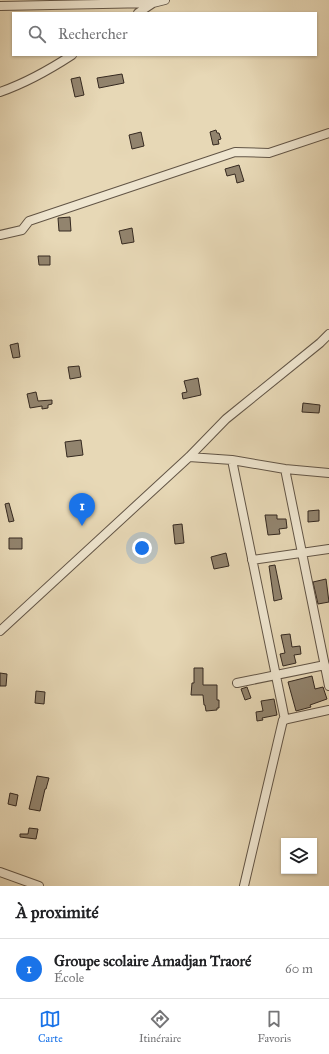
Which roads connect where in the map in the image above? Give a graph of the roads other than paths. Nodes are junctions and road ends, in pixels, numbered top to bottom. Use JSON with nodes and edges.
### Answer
{"nodes":[{"id":1,"x":165,"y":0,"type":"edge"},
{"id":2,"x":153,"y":3,"type":"junction"},
{"id":3,"x":0,"y":6,"type":"edge"},
{"id":4,"x":140,"y":12,"type":"edge"},
{"id":5,"x":70,"y":56,"type":"edge"},
{"id":6,"x":0,"y":92,"type":"edge"},
{"id":7,"x":329,"y":133,"type":"edge"},
{"id":8,"x":0,"y":235,"type":"edge"},
{"id":9,"x":329,"y":334,"type":"edge"},
{"id":10,"x":189,"y":457,"type":"junction"},
{"id":11,"x":232,"y":460,"type":"junction"},
{"id":12,"x":284,"y":470,"type":"junction"},
{"id":13,"x":329,"y":473,"type":"edge"},
{"id":14,"x":329,"y":549,"type":"edge"},
{"id":15,"x":302,"y":553,"type":"junction"},
{"id":16,"x":252,"y":560,"type":"junction"},
{"id":17,"x":0,"y":631,"type":"edge"},
{"id":18,"x":325,"y":665,"type":"junction"},
{"id":19,"x":276,"y":675,"type":"junction"},
{"id":20,"x":237,"y":683,"type":"dead end"},
{"id":21,"x":329,"y":686,"type":"edge"},
{"id":22,"x":329,"y":710,"type":"edge"},
{"id":23,"x":285,"y":720,"type":"junction"},
{"id":24,"x":0,"y":872,"type":"edge"},
{"id":25,"x":39,"y":886,"type":"edge"},
{"id":26,"x":244,"y":886,"type":"edge"}],
"edges":[{"from":1,"to":2,"type":"street"},
{"from":2,"to":3,"type":"street"},
{"from":2,"to":4,"type":"street"},
{"from":5,"to":6,"type":"street"},
{"from":7,"to":8,"type":"street"},
{"from":9,"to":10,"type":"street"},
{"from":10,"to":11,"type":"street"},
{"from":10,"to":17,"type":"street"},
{"from":11,"to":12,"type":"street"},
{"from":11,"to":16,"type":"street"},
{"from":12,"to":13,"type":"street"},
{"from":12,"to":15,"type":"street"},
{"from":14,"to":15,"type":"street"},
{"from":15,"to":16,"type":"street"},
{"from":15,"to":18,"type":"street"},
{"from":16,"to":19,"type":"street"},
{"from":18,"to":19,"type":"street"},
{"from":18,"to":21,"type":"street"},
{"from":19,"to":20,"type":"street"},
{"from":19,"to":23,"type":"street"},
{"from":22,"to":23,"type":"street"},
{"from":23,"to":26,"type":"street"},
{"from":24,"to":25,"type":"street"}]}
